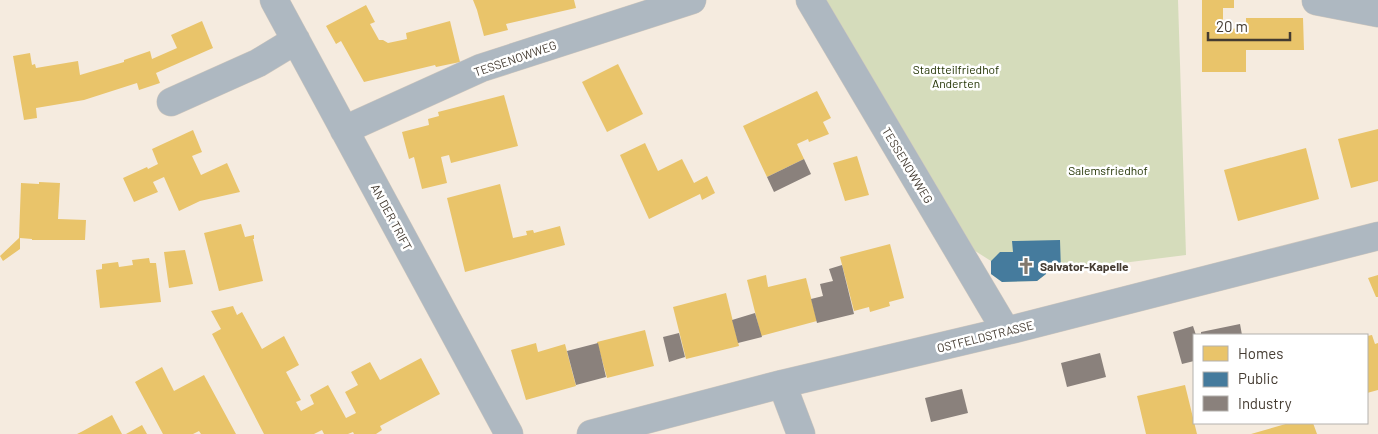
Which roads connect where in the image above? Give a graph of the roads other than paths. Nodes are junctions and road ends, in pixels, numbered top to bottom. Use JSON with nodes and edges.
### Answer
{"nodes":[{"id":1,"x":274,"y":0,"type":"edge"},
{"id":2,"x":692,"y":0,"type":"edge"},
{"id":3,"x":810,"y":0,"type":"edge"},
{"id":4,"x":1316,"y":1,"type":"edge"},
{"id":5,"x":1378,"y":13,"type":"edge"},
{"id":6,"x":296,"y":40,"type":"junction"},
{"id":7,"x":171,"y":102,"type":"dead end"},
{"id":8,"x":344,"y":130,"type":"junction"},
{"id":9,"x":1378,"y":236,"type":"edge"},
{"id":10,"x":1006,"y":331,"type":"junction"},
{"id":11,"x":782,"y":384,"type":"junction"},
{"id":12,"x":509,"y":434,"type":"edge"},
{"id":13,"x":591,"y":434,"type":"edge"},
{"id":14,"x":801,"y":434,"type":"edge"}],
"edges":[{"from":1,"to":6,"type":"street","name":"AN DER TRIFT"},
{"from":2,"to":8,"type":"street","name":"TESSENOWWEG"},
{"from":3,"to":10,"type":"street","name":"TESSENOWWEG"},
{"from":4,"to":5,"type":"street"},
{"from":6,"to":7,"type":"street"},
{"from":6,"to":8,"type":"street","name":"AN DER TRIFT"},
{"from":8,"to":12,"type":"street","name":"AN DER TRIFT"},
{"from":9,"to":10,"type":"street","name":"OSTFELDSTRASSE"},
{"from":10,"to":11,"type":"street","name":"OSTFELDSTRASSE"},
{"from":11,"to":13,"type":"street","name":"OSTFELDSTRASSE"},
{"from":11,"to":14,"type":"street"}]}
